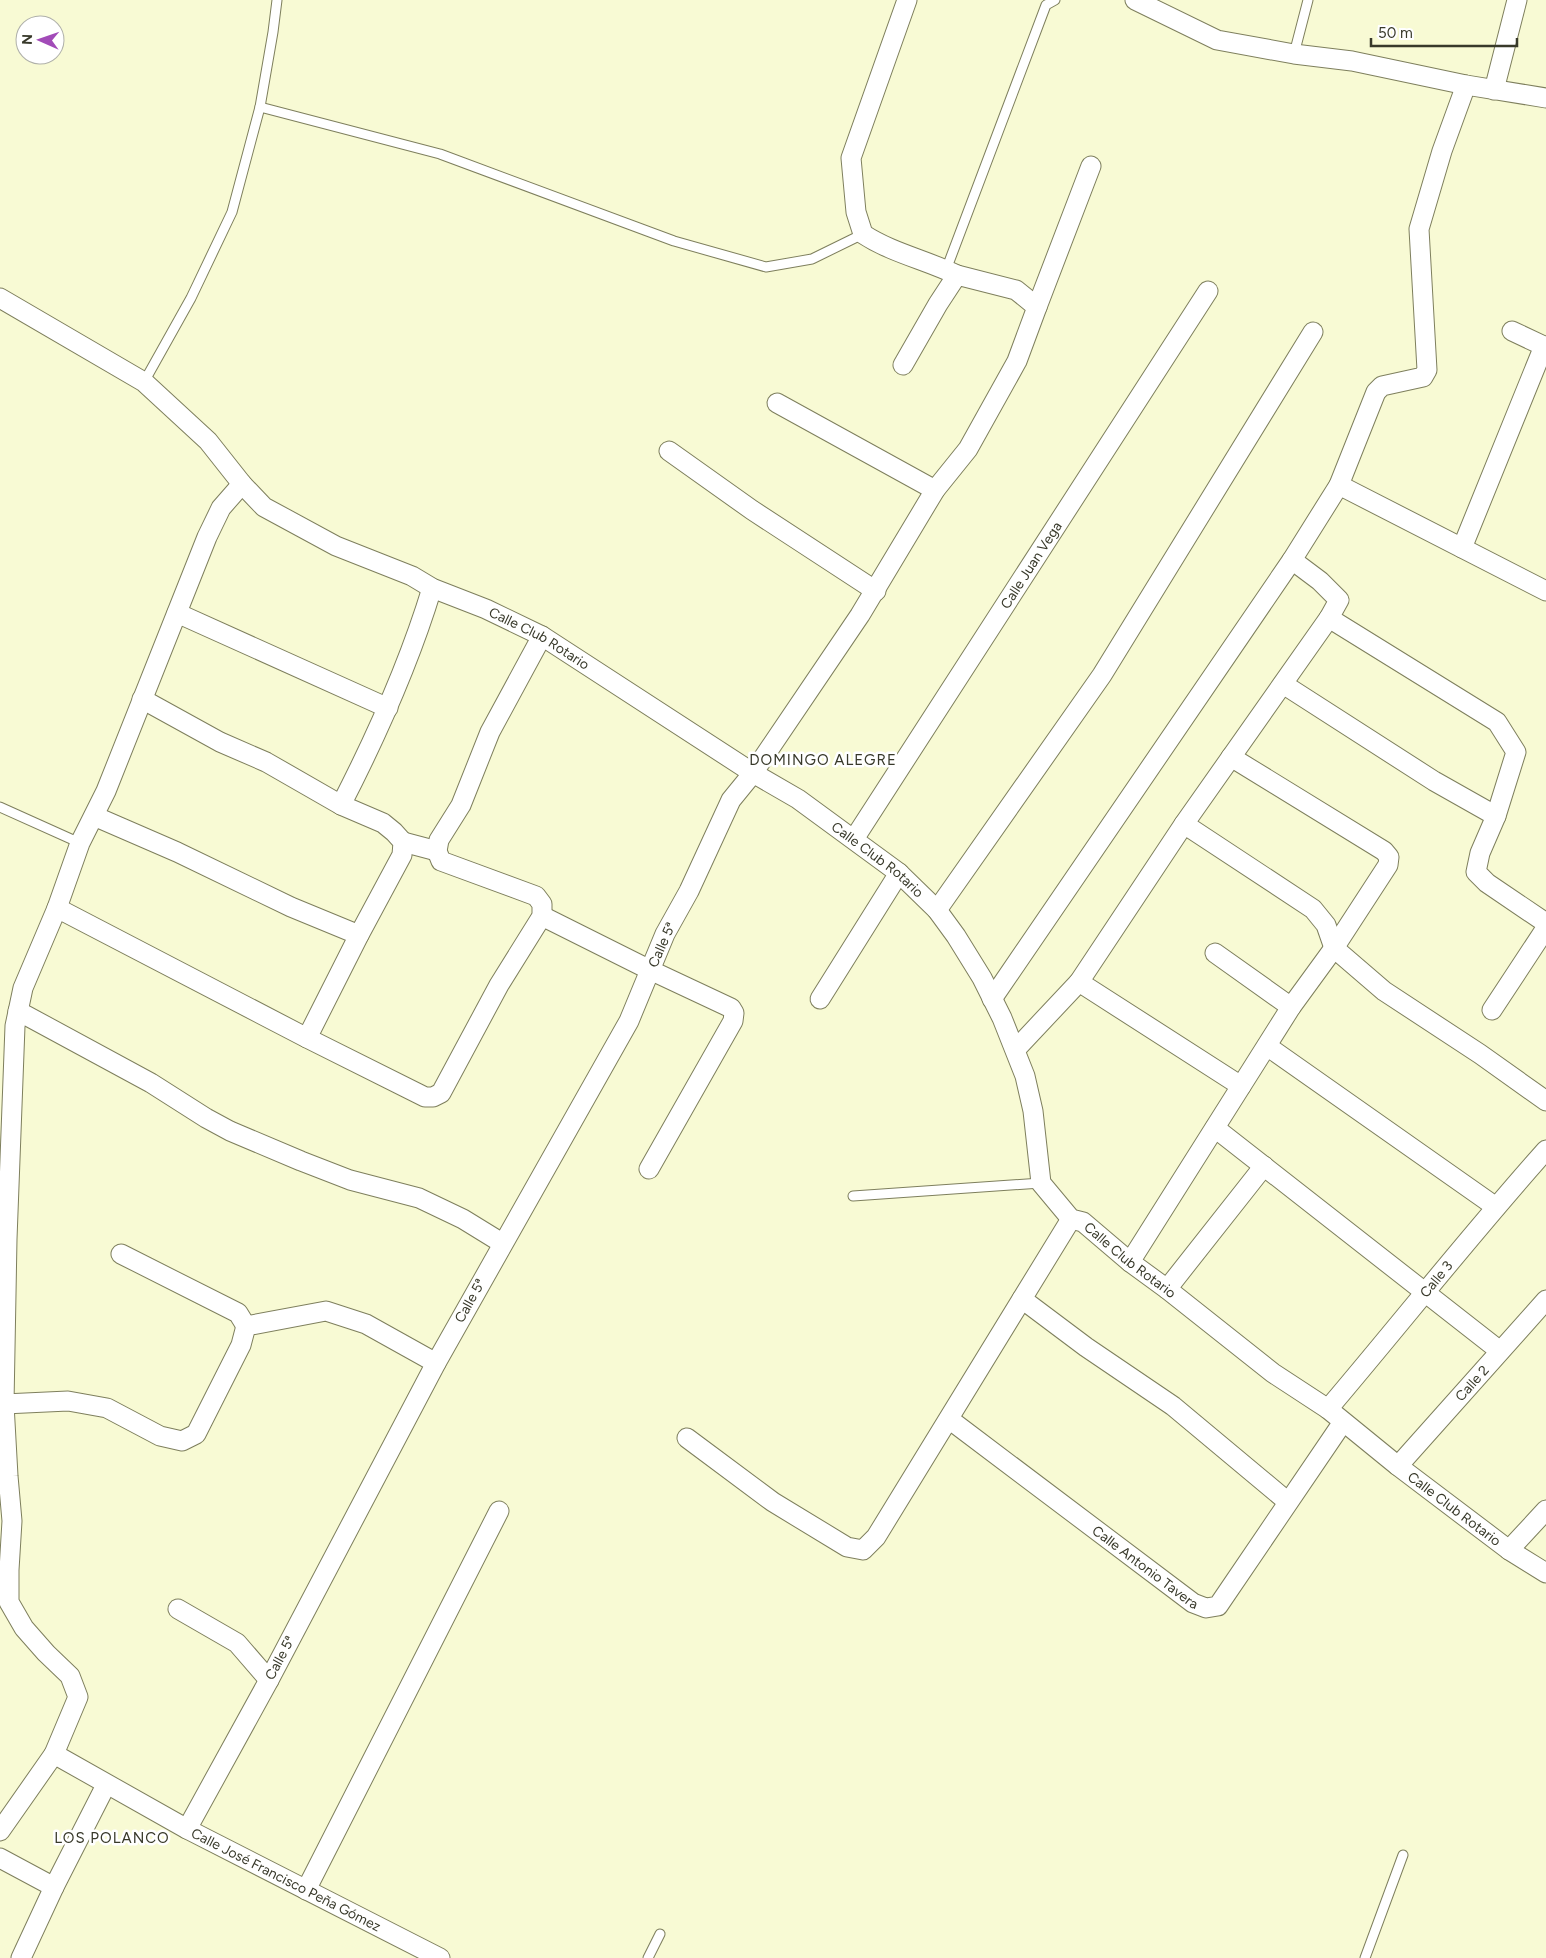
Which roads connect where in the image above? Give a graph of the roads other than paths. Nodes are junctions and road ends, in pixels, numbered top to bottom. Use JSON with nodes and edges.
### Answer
{"nodes":[{"id":1,"x":277,"y":0,"type":"edge"},
{"id":2,"x":907,"y":0,"type":"edge"},
{"id":3,"x":1055,"y":0,"type":"edge"},
{"id":4,"x":1135,"y":0,"type":"edge"},
{"id":5,"x":1308,"y":0,"type":"edge"},
{"id":6,"x":1517,"y":0,"type":"edge"},
{"id":7,"x":1294,"y":54,"type":"junction"},
{"id":8,"x":1466,"y":85,"type":"junction"},
{"id":9,"x":1494,"y":90,"type":"junction"},
{"id":10,"x":1546,"y":98,"type":"edge"},
{"id":11,"x":260,"y":107,"type":"junction"},
{"id":12,"x":1091,"y":166,"type":"dead end"},
{"id":13,"x":862,"y":234,"type":"junction"},
{"id":14,"x":952,"y":272,"type":"junction"},
{"id":15,"x":1208,"y":290,"type":"dead end"},
{"id":16,"x":0,"y":298,"type":"edge"},
{"id":17,"x":1037,"y":307,"type":"junction"},
{"id":18,"x":1512,"y":331,"type":"dead end"},
{"id":19,"x":1313,"y":332,"type":"dead end"},
{"id":20,"x":1545,"y":347,"type":"edge"},
{"id":21,"x":903,"y":366,"type":"dead end"},
{"id":22,"x":144,"y":382,"type":"junction"},
{"id":23,"x":777,"y":403,"type":"dead end"},
{"id":24,"x":669,"y":452,"type":"dead end"},
{"id":25,"x":242,"y":484,"type":"junction"},
{"id":26,"x":1339,"y":485,"type":"junction"},
{"id":27,"x":935,"y":490,"type":"junction"},
{"id":28,"x":1462,"y":548,"type":"junction"},
{"id":29,"x":1292,"y":560,"type":"junction"},
{"id":30,"x":432,"y":588,"type":"junction"},
{"id":31,"x":876,"y":591,"type":"junction"},
{"id":32,"x":1546,"y":591,"type":"edge"},
{"id":33,"x":177,"y":613,"type":"junction"},
{"id":34,"x":1329,"y":618,"type":"junction"},
{"id":35,"x":542,"y":636,"type":"junction"},
{"id":36,"x":1283,"y":684,"type":"junction"},
{"id":37,"x":142,"y":699,"type":"junction"},
{"id":38,"x":388,"y":708,"type":"junction"},
{"id":39,"x":1231,"y":757,"type":"junction"},
{"id":40,"x":753,"y":773,"type":"junction"},
{"id":41,"x":341,"y":805,"type":"junction"},
{"id":42,"x":0,"y":807,"type":"edge"},
{"id":43,"x":94,"y":816,"type":"junction"},
{"id":44,"x":1496,"y":816,"type":"junction"},
{"id":45,"x":1184,"y":824,"type":"junction"},
{"id":46,"x":854,"y":839,"type":"junction"},
{"id":47,"x":403,"y":842,"type":"junction"},
{"id":48,"x":80,"y":843,"type":"junction"},
{"id":49,"x":437,"y":851,"type":"junction"},
{"id":50,"x":899,"y":873,"type":"junction"},
{"id":51,"x":57,"y":908,"type":"junction"},
{"id":52,"x":937,"y":910,"type":"junction"},
{"id":53,"x":542,"y":916,"type":"junction"},
{"id":54,"x":1546,"y":923,"type":"edge"},
{"id":55,"x":1546,"y":928,"type":"edge"},
{"id":56,"x":359,"y":936,"type":"junction"},
{"id":57,"x":1334,"y":948,"type":"junction"},
{"id":58,"x":1216,"y":953,"type":"dead end"},
{"id":59,"x":650,"y":970,"type":"junction"},
{"id":60,"x":1079,"y":982,"type":"junction"},
{"id":61,"x":992,"y":998,"type":"junction"},
{"id":62,"x":820,"y":999,"type":"dead end"},
{"id":63,"x":1291,"y":1008,"type":"junction"},
{"id":64,"x":1492,"y":1010,"type":"dead end"},
{"id":65,"x":18,"y":1011,"type":"junction"},
{"id":66,"x":307,"y":1038,"type":"junction"},
{"id":67,"x":1267,"y":1046,"type":"junction"},
{"id":68,"x":1016,"y":1049,"type":"junction"},
{"id":69,"x":1241,"y":1086,"type":"junction"},
{"id":70,"x":1546,"y":1101,"type":"edge"},
{"id":71,"x":1215,"y":1128,"type":"junction"},
{"id":72,"x":1546,"y":1150,"type":"edge"},
{"id":73,"x":1264,"y":1166,"type":"junction"},
{"id":74,"x":650,"y":1169,"type":"dead end"},
{"id":75,"x":1041,"y":1183,"type":"junction"},
{"id":76,"x":853,"y":1196,"type":"dead end"},
{"id":77,"x":1496,"y":1207,"type":"junction"},
{"id":78,"x":1071,"y":1219,"type":"junction"},
{"id":79,"x":502,"y":1243,"type":"junction"},
{"id":80,"x":121,"y":1254,"type":"dead end"},
{"id":81,"x":1130,"y":1262,"type":"junction"},
{"id":82,"x":1167,"y":1289,"type":"junction"},
{"id":83,"x":1426,"y":1292,"type":"junction"},
{"id":84,"x":1022,"y":1299,"type":"junction"},
{"id":85,"x":1546,"y":1300,"type":"edge"},
{"id":86,"x":246,"y":1326,"type":"junction"},
{"id":87,"x":1500,"y":1351,"type":"junction"},
{"id":88,"x":436,"y":1363,"type":"junction"},
{"id":89,"x":4,"y":1404,"type":"junction"},
{"id":90,"x":1328,"y":1409,"type":"junction"},
{"id":91,"x":949,"y":1419,"type":"junction"},
{"id":92,"x":1342,"y":1422,"type":"junction"},
{"id":93,"x":687,"y":1438,"type":"dead end"},
{"id":94,"x":1398,"y":1466,"type":"junction"},
{"id":95,"x":1288,"y":1502,"type":"junction"},
{"id":96,"x":1546,"y":1510,"type":"edge"},
{"id":97,"x":499,"y":1511,"type":"dead end"},
{"id":98,"x":1509,"y":1550,"type":"junction"},
{"id":99,"x":1546,"y":1573,"type":"edge"},
{"id":100,"x":178,"y":1609,"type":"dead end"},
{"id":101,"x":269,"y":1680,"type":"junction"},
{"id":102,"x":54,"y":1754,"type":"junction"},
{"id":103,"x":106,"y":1785,"type":"junction"},
{"id":104,"x":187,"y":1829,"type":"junction"},
{"id":105,"x":0,"y":1831,"type":"edge"},
{"id":106,"x":1403,"y":1855,"type":"dead end"},
{"id":107,"x":0,"y":1858,"type":"edge"},
{"id":108,"x":54,"y":1887,"type":"junction"},
{"id":109,"x":306,"y":1890,"type":"junction"},
{"id":110,"x":660,"y":1934,"type":"dead end"},
{"id":111,"x":21,"y":1958,"type":"edge"},
{"id":112,"x":440,"y":1958,"type":"edge"},
{"id":113,"x":648,"y":1958,"type":"edge"},
{"id":114,"x":1364,"y":1958,"type":"edge"}],
"edges":[{"from":1,"to":11,"type":"lane"},
{"from":2,"to":13,"type":"street"},
{"from":3,"to":14,"type":"lane"},
{"from":4,"to":7,"type":"street"},
{"from":5,"to":7,"type":"lane"},
{"from":6,"to":9,"type":"street"},
{"from":7,"to":8,"type":"street"},
{"from":8,"to":9,"type":"street"},
{"from":8,"to":26,"type":"street"},
{"from":9,"to":10,"type":"street"},
{"from":11,"to":13,"type":"lane"},
{"from":11,"to":22,"type":"lane"},
{"from":12,"to":17,"type":"street","name":"Calle 5ª"},
{"from":13,"to":14,"type":"street"},
{"from":14,"to":17,"type":"street"},
{"from":14,"to":21,"type":"street"},
{"from":15,"to":46,"type":"street","name":"Calle Juan Vega"},
{"from":16,"to":22,"type":"street","name":"Calle Club Rotario"},
{"from":17,"to":27,"type":"street","name":"Calle 5ª"},
{"from":18,"to":20,"type":"street"},
{"from":19,"to":52,"type":"street"},
{"from":20,"to":28,"type":"street"},
{"from":22,"to":25,"type":"street","name":"Calle Club Rotario"},
{"from":23,"to":27,"type":"street"},
{"from":24,"to":31,"type":"street"},
{"from":25,"to":30,"type":"street","name":"Calle Club Rotario"},
{"from":25,"to":33,"type":"street"},
{"from":26,"to":28,"type":"street"},
{"from":26,"to":29,"type":"street"},
{"from":27,"to":31,"type":"street","name":"Calle 5ª"},
{"from":28,"to":32,"type":"street"},
{"from":29,"to":34,"type":"street"},
{"from":29,"to":61,"type":"street"},
{"from":30,"to":35,"type":"street","name":"Calle Club Rotario"},
{"from":30,"to":38,"type":"street"},
{"from":31,"to":40,"type":"street","name":"Calle 5ª"},
{"from":33,"to":37,"type":"street"},
{"from":33,"to":38,"type":"street"},
{"from":34,"to":36,"type":"street"},
{"from":34,"to":44,"type":"street"},
{"from":35,"to":40,"type":"street","name":"Calle Club Rotario"},
{"from":35,"to":49,"type":"street"},
{"from":36,"to":39,"type":"street"},
{"from":36,"to":44,"type":"street"},
{"from":37,"to":41,"type":"street"},
{"from":37,"to":43,"type":"street"},
{"from":38,"to":41,"type":"street"},
{"from":39,"to":45,"type":"street"},
{"from":39,"to":57,"type":"street"},
{"from":40,"to":46,"type":"street","name":"Calle Club Rotario"},
{"from":40,"to":59,"type":"street","name":"Calle 5ª"},
{"from":41,"to":47,"type":"street"},
{"from":42,"to":48,"type":"lane"},
{"from":43,"to":48,"type":"street"},
{"from":43,"to":56,"type":"street"},
{"from":44,"to":54,"type":"street"},
{"from":45,"to":57,"type":"street"},
{"from":45,"to":60,"type":"street"},
{"from":46,"to":50,"type":"street","name":"Calle Club Rotario"},
{"from":47,"to":49,"type":"street"},
{"from":47,"to":56,"type":"street"},
{"from":48,"to":51,"type":"street"},
{"from":49,"to":53,"type":"street"},
{"from":50,"to":52,"type":"street","name":"Calle Club Rotario"},
{"from":50,"to":62,"type":"street"},
{"from":51,"to":65,"type":"street"},
{"from":51,"to":66,"type":"street"},
{"from":52,"to":61,"type":"street","name":"Calle Club Rotario"},
{"from":53,"to":59,"type":"street"},
{"from":53,"to":66,"type":"street"},
{"from":55,"to":64,"type":"street"},
{"from":56,"to":66,"type":"street"},
{"from":57,"to":63,"type":"street"},
{"from":57,"to":70,"type":"street"},
{"from":58,"to":63,"type":"street"},
{"from":59,"to":74,"type":"street"},
{"from":59,"to":79,"type":"street","name":"Calle 5ª"},
{"from":60,"to":68,"type":"street"},
{"from":60,"to":69,"type":"street"},
{"from":61,"to":68,"type":"street","name":"Calle Club Rotario"},
{"from":63,"to":67,"type":"street"},
{"from":65,"to":79,"type":"street"},
{"from":65,"to":89,"type":"street"},
{"from":67,"to":69,"type":"street"},
{"from":67,"to":77,"type":"street"},
{"from":68,"to":75,"type":"street","name":"Calle Club Rotario"},
{"from":69,"to":71,"type":"street"},
{"from":71,"to":73,"type":"street"},
{"from":71,"to":81,"type":"street"},
{"from":72,"to":77,"type":"street","name":"Calle 3"},
{"from":73,"to":82,"type":"street"},
{"from":73,"to":83,"type":"street"},
{"from":75,"to":76,"type":"lane"},
{"from":75,"to":78,"type":"street","name":"Calle Club Rotario"},
{"from":77,"to":83,"type":"street","name":"Calle 3"},
{"from":78,"to":81,"type":"street","name":"Calle Club Rotario"},
{"from":78,"to":84,"type":"street"},
{"from":79,"to":88,"type":"street","name":"Calle 5ª"},
{"from":80,"to":86,"type":"street"},
{"from":81,"to":82,"type":"street","name":"Calle Club Rotario"},
{"from":82,"to":90,"type":"street","name":"Calle Club Rotario"},
{"from":83,"to":87,"type":"street"},
{"from":83,"to":90,"type":"street","name":"Calle 3"},
{"from":84,"to":91,"type":"street"},
{"from":84,"to":95,"type":"street"},
{"from":85,"to":87,"type":"street","name":"Calle 2"},
{"from":86,"to":88,"type":"street"},
{"from":86,"to":89,"type":"street"},
{"from":87,"to":94,"type":"street","name":"Calle 2"},
{"from":88,"to":101,"type":"street","name":"Calle 5ª"},
{"from":89,"to":102,"type":"street"},
{"from":90,"to":92,"type":"street","name":"Calle Club Rotario"},
{"from":91,"to":93,"type":"street"},
{"from":91,"to":95,"type":"street","name":"Calle Antonio Tavera"},
{"from":92,"to":94,"type":"street","name":"Calle Club Rotario"},
{"from":92,"to":95,"type":"street","name":"Calle Antonio Tavera"},
{"from":94,"to":98,"type":"street","name":"Calle Club Rotario"},
{"from":96,"to":98,"type":"street"},
{"from":97,"to":109,"type":"street"},
{"from":98,"to":99,"type":"street","name":"Calle Club Rotario"},
{"from":100,"to":101,"type":"street"},
{"from":101,"to":104,"type":"street","name":"Calle 5ª"},
{"from":102,"to":103,"type":"street","name":"Calle José Francisco Peña Gómez"},
{"from":102,"to":105,"type":"street"},
{"from":103,"to":104,"type":"street","name":"Calle José Francisco Peña Gómez"},
{"from":103,"to":108,"type":"street"},
{"from":104,"to":109,"type":"street","name":"Calle José Francisco Peña Gómez"},
{"from":106,"to":114,"type":"lane"},
{"from":107,"to":108,"type":"street"},
{"from":108,"to":111,"type":"street"},
{"from":109,"to":112,"type":"street","name":"Calle José Francisco Peña Gómez"},
{"from":110,"to":113,"type":"lane"}]}
